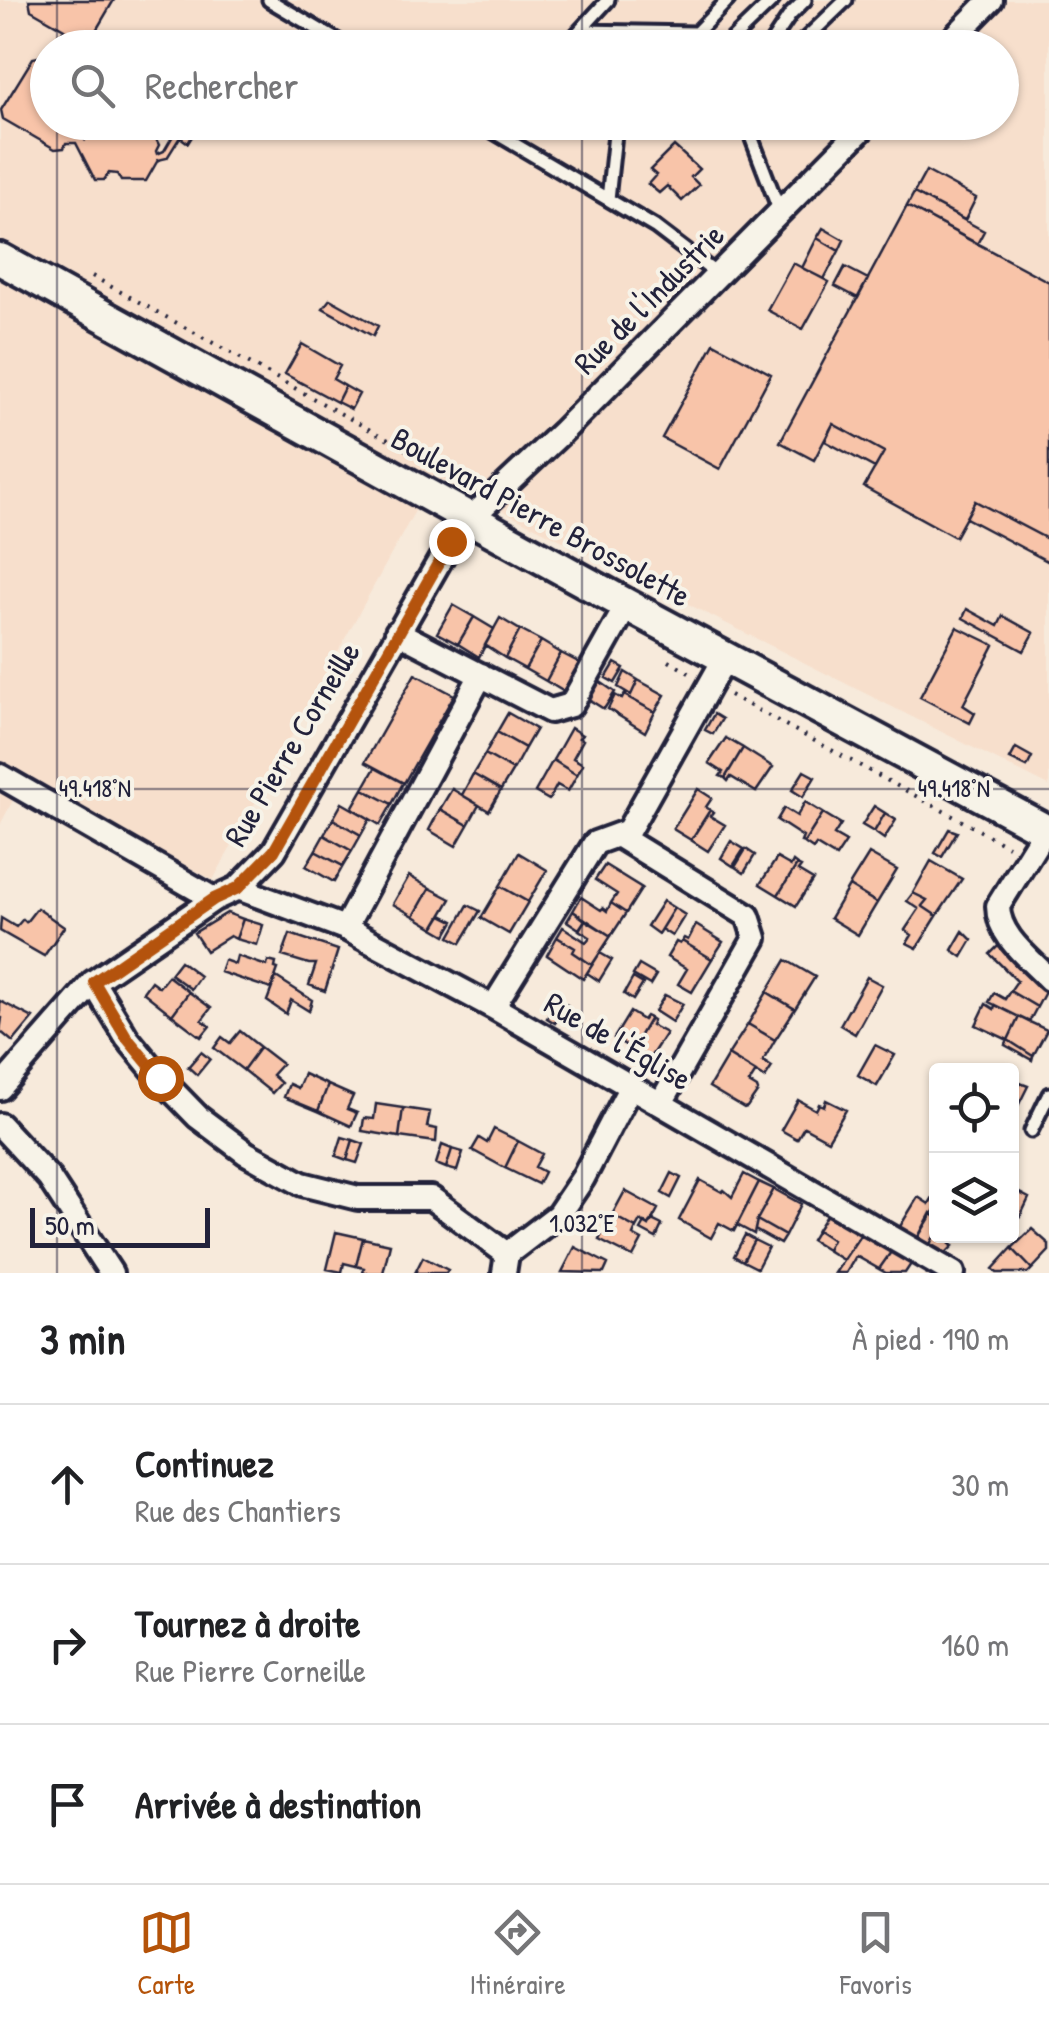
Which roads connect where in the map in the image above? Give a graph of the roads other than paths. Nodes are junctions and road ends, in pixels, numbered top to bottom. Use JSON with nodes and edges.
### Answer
{"nodes":[{"id":1,"x":269,"y":0,"type":"edge"},
{"id":2,"x":608,"y":0,"type":"edge"},
{"id":3,"x":728,"y":0,"type":"edge"},
{"id":4,"x":773,"y":0,"type":"edge"},
{"id":5,"x":805,"y":0,"type":"edge"},
{"id":6,"x":846,"y":0,"type":"edge"},
{"id":7,"x":991,"y":0,"type":"edge"},
{"id":8,"x":320,"y":30,"type":"edge"},
{"id":9,"x":580,"y":30,"type":"edge"},
{"id":10,"x":699,"y":30,"type":"edge"},
{"id":11,"x":742,"y":30,"type":"edge"},
{"id":12,"x":780,"y":30,"type":"edge"},
{"id":13,"x":815,"y":30,"type":"edge"},
{"id":14,"x":962,"y":30,"type":"edge"},
{"id":15,"x":516,"y":140,"type":"edge"},
{"id":16,"x":617,"y":140,"type":"edge"},
{"id":17,"x":752,"y":140,"type":"edge"},
{"id":18,"x":851,"y":140,"type":"edge"},
{"id":19,"x":608,"y":199,"type":"junction"},
{"id":20,"x":780,"y":212,"type":"junction"},
{"id":21,"x":0,"y":259,"type":"edge"},
{"id":22,"x":718,"y":276,"type":"junction"},
{"id":23,"x":471,"y":518,"type":"junction"},
{"id":24,"x":627,"y":605,"type":"junction"},
{"id":25,"x":397,"y":632,"type":"junction"},
{"id":26,"x":725,"y":658,"type":"junction"},
{"id":27,"x":481,"y":675,"type":"junction"},
{"id":28,"x":0,"y":776,"type":"edge"},
{"id":29,"x":1047,"y":831,"type":"edge"},
{"id":30,"x":617,"y":835,"type":"junction"},
{"id":31,"x":238,"y":888,"type":"junction"},
{"id":32,"x":214,"y":899,"type":"junction"},
{"id":33,"x":344,"y":928,"type":"junction"},
{"id":34,"x":1049,"y":979,"type":"edge"},
{"id":35,"x":94,"y":982,"type":"junction"},
{"id":36,"x":493,"y":1007,"type":"junction"},
{"id":37,"x":2,"y":1081,"type":"edge"},
{"id":38,"x":630,"y":1086,"type":"junction"},
{"id":39,"x":1049,"y":1094,"type":"edge"},
{"id":40,"x":661,"y":1103,"type":"junction"},
{"id":41,"x":0,"y":1125,"type":"edge"},
{"id":42,"x":1031,"y":1132,"type":"dead end"},
{"id":43,"x":506,"y":1264,"type":"edge"},
{"id":44,"x":111,"y":1273,"type":"edge"},
{"id":45,"x":953,"y":1273,"type":"edge"}],
"edges":[{"from":1,"to":8,"type":"lane"},
{"from":2,"to":9,"type":"lane"},
{"from":3,"to":10,"type":"lane"},
{"from":4,"to":11,"type":"lane"},
{"from":5,"to":12,"type":"lane"},
{"from":6,"to":13,"type":"lane"},
{"from":7,"to":14,"type":"street"},
{"from":15,"to":19,"type":"lane"},
{"from":16,"to":19,"type":"lane"},
{"from":17,"to":20,"type":"lane"},
{"from":18,"to":20,"type":"street","name":"Rue de l'Industrie"},
{"from":19,"to":22,"type":"lane"},
{"from":20,"to":22,"type":"street","name":"Rue de l'Industrie"},
{"from":21,"to":23,"type":"main road","name":"Boulevard Pierre Brossolette"},
{"from":22,"to":23,"type":"street","name":"Rue de l'Industrie"},
{"from":23,"to":24,"type":"main road","name":"Boulevard Pierre Brossolette"},
{"from":23,"to":25,"type":"street","name":"Rue Pierre Corneille"},
{"from":24,"to":26,"type":"main road","name":"Boulevard Pierre Brossolette"},
{"from":24,"to":27,"type":"street"},
{"from":25,"to":27,"type":"street"},
{"from":25,"to":31,"type":"street","name":"Rue Pierre Corneille"},
{"from":26,"to":29,"type":"main road","name":"Boulevard Pierre Brossolette"},
{"from":26,"to":30,"type":"street"},
{"from":27,"to":33,"type":"street"},
{"from":28,"to":32,"type":"street"},
{"from":29,"to":34,"type":"street"},
{"from":30,"to":36,"type":"street"},
{"from":30,"to":40,"type":"street"},
{"from":31,"to":32,"type":"street","name":"Rue Pierre Corneille"},
{"from":31,"to":33,"type":"street","name":"Rue de l'Église"},
{"from":32,"to":35,"type":"street","name":"Rue Pierre Corneille"},
{"from":33,"to":36,"type":"street","name":"Rue de l'Église"},
{"from":35,"to":37,"type":"street","name":"Rue Pierre Corneille"},
{"from":35,"to":43,"type":"street"},
{"from":36,"to":38,"type":"street","name":"Rue de l'Église"},
{"from":38,"to":40,"type":"street","name":"Rue de l'Église"},
{"from":38,"to":43,"type":"street"},
{"from":39,"to":42,"type":"lane"},
{"from":40,"to":45,"type":"street","name":"Rue de l'Église"},
{"from":41,"to":44,"type":"street"}]}
